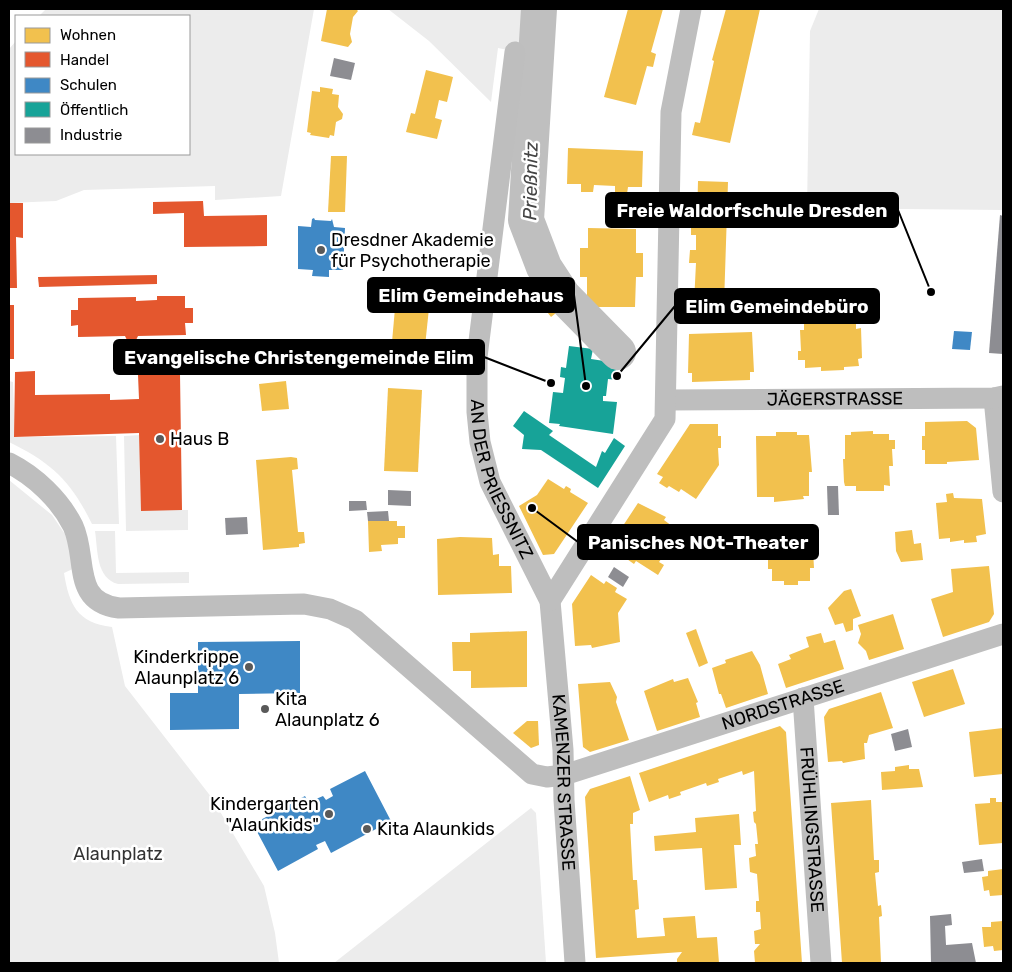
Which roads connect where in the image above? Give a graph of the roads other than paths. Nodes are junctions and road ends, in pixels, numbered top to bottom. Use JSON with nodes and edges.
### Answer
{"nodes":[{"id":1,"x":691,"y":9,"type":"edge"},
{"id":2,"x":516,"y":52,"type":"dead end"},
{"id":3,"x":998,"y":397,"type":"edge"},
{"id":4,"x":666,"y":400,"type":"junction"},
{"id":5,"x":9,"y":463,"type":"edge"},
{"id":6,"x":1003,"y":492,"type":"edge"},
{"id":7,"x":550,"y":601,"type":"junction"},
{"id":8,"x":1003,"y":634,"type":"edge"},
{"id":9,"x":803,"y":698,"type":"junction"},
{"id":10,"x":564,"y":775,"type":"junction"},
{"id":11,"x":575,"y":963,"type":"edge"},
{"id":12,"x":821,"y":963,"type":"edge"}],
"edges":[{"from":1,"to":4,"type":"street"},
{"from":2,"to":7,"type":"street","name":"AN DER PRIESSNITZ"},
{"from":3,"to":4,"type":"street","name":"JÄGERSTRASSE"},
{"from":3,"to":6,"type":"street"},
{"from":4,"to":7,"type":"street"},
{"from":5,"to":10,"type":"street"},
{"from":7,"to":10,"type":"street","name":"KAMENZER STRASSE"},
{"from":8,"to":9,"type":"street","name":"NORDSTRASSE"},
{"from":9,"to":10,"type":"street","name":"NORDSTRASSE"},
{"from":9,"to":12,"type":"street","name":"FRÜHLINGSTRASSE"},
{"from":10,"to":11,"type":"street","name":"KAMENZER STRASSE"}]}
